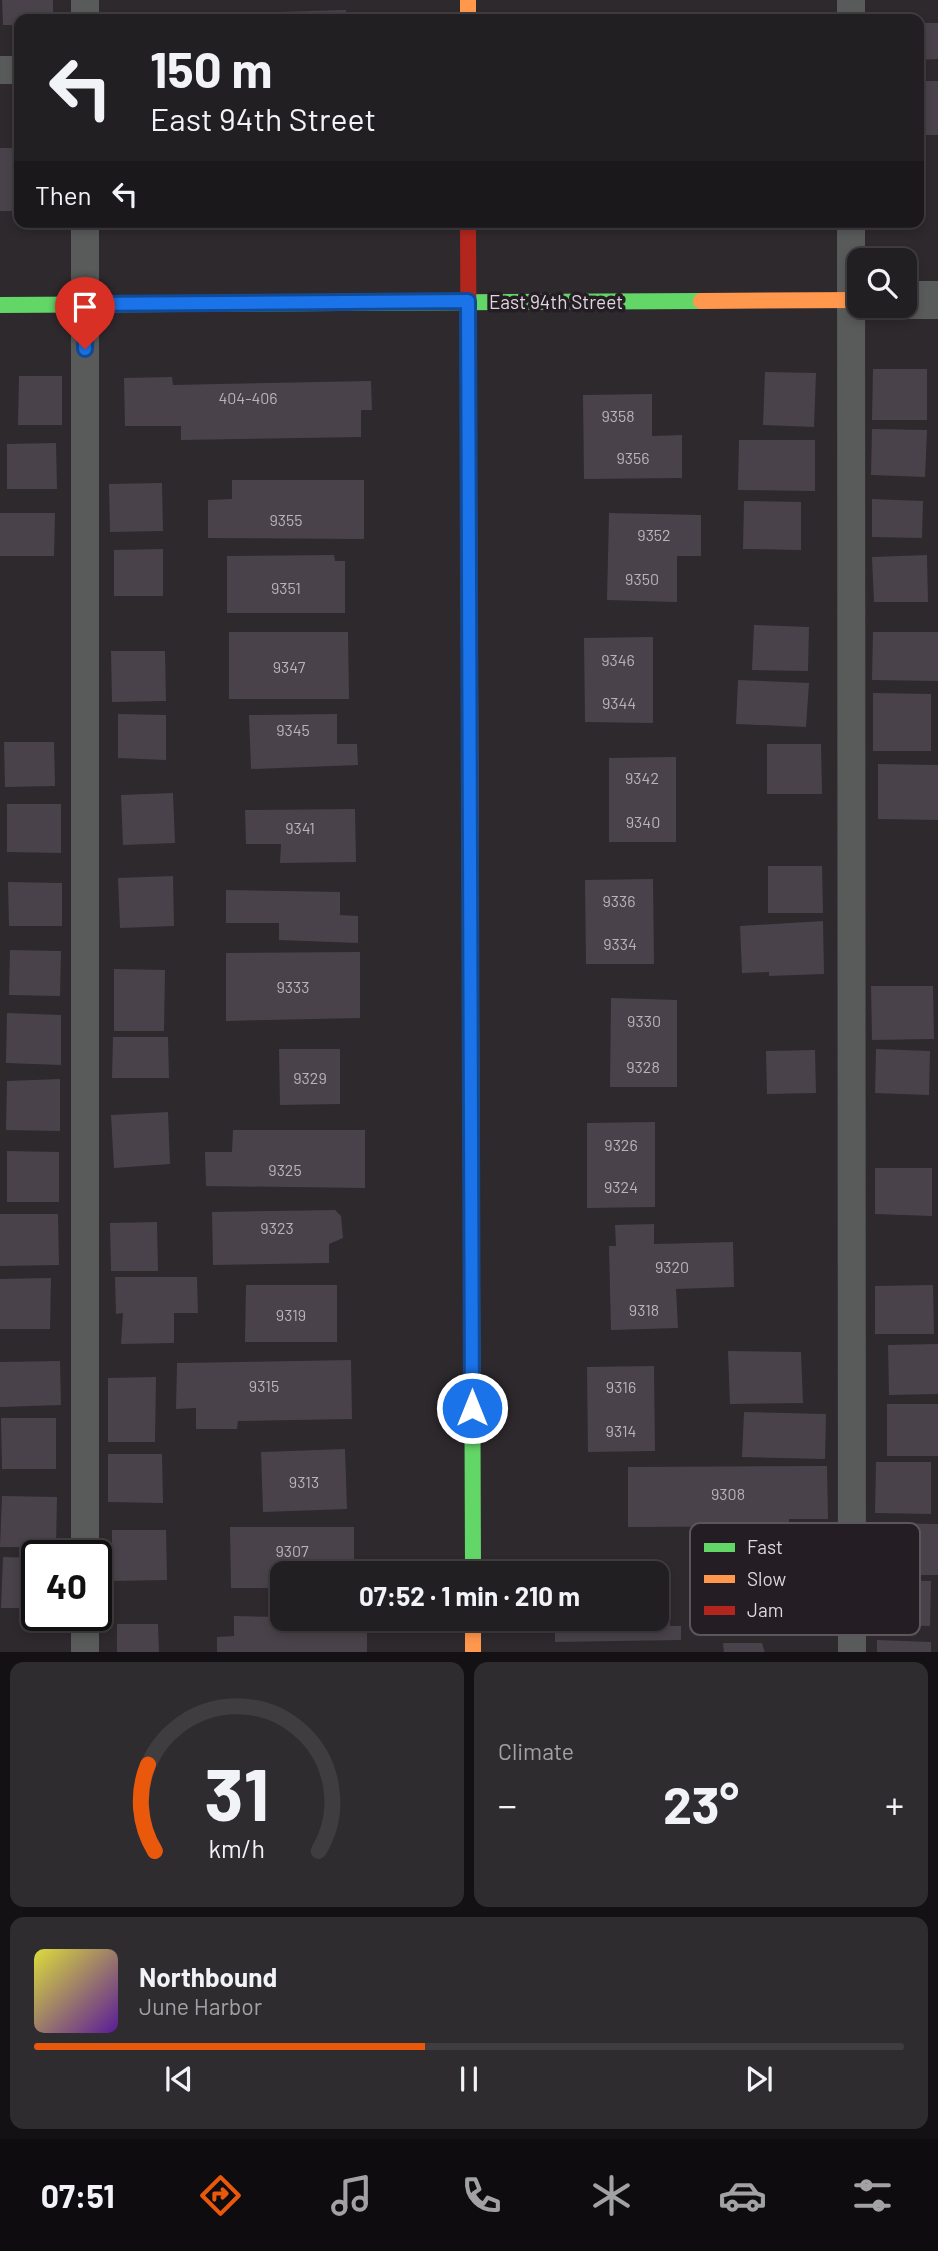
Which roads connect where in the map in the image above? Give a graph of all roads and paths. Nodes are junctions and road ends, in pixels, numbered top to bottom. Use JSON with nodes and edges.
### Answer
{"nodes":[{"id":1,"x":85,"y":228,"type":"edge"},
{"id":2,"x":468,"y":228,"type":"edge"},
{"id":3,"x":851,"y":228,"type":"edge"},
{"id":4,"x":852,"y":248,"type":"edge"},
{"id":5,"x":847,"y":300,"type":"edge"},
{"id":6,"x":917,"y":300,"type":"edge"},
{"id":7,"x":938,"y":300,"type":"edge"},
{"id":8,"x":468,"y":301,"type":"junction"},
{"id":9,"x":85,"y":304,"type":"junction"},
{"id":10,"x":0,"y":305,"type":"edge"},
{"id":11,"x":855,"y":318,"type":"edge"},
{"id":12,"x":852,"y":1523,"type":"edge"},
{"id":13,"x":85,"y":1540,"type":"edge"},
{"id":14,"x":473,"y":1561,"type":"edge"},
{"id":15,"x":85,"y":1631,"type":"edge"},
{"id":16,"x":473,"y":1631,"type":"edge"},
{"id":17,"x":85,"y":1652,"type":"edge"},
{"id":18,"x":473,"y":1652,"type":"edge"}],
"edges":[{"from":1,"to":9,"type":"lane"},
{"from":2,"to":8,"type":"street"},
{"from":3,"to":4,"type":"lane"},
{"from":5,"to":8,"type":"street","name":"East 94th Street"},
{"from":6,"to":7,"type":"street"},
{"from":8,"to":9,"type":"street","name":"East 94th Street"},
{"from":8,"to":14,"type":"street"},
{"from":9,"to":10,"type":"street","name":"East 94th Street"},
{"from":9,"to":13,"type":"lane"},
{"from":11,"to":12,"type":"lane"},
{"from":15,"to":17,"type":"lane"},
{"from":16,"to":18,"type":"street"}]}
